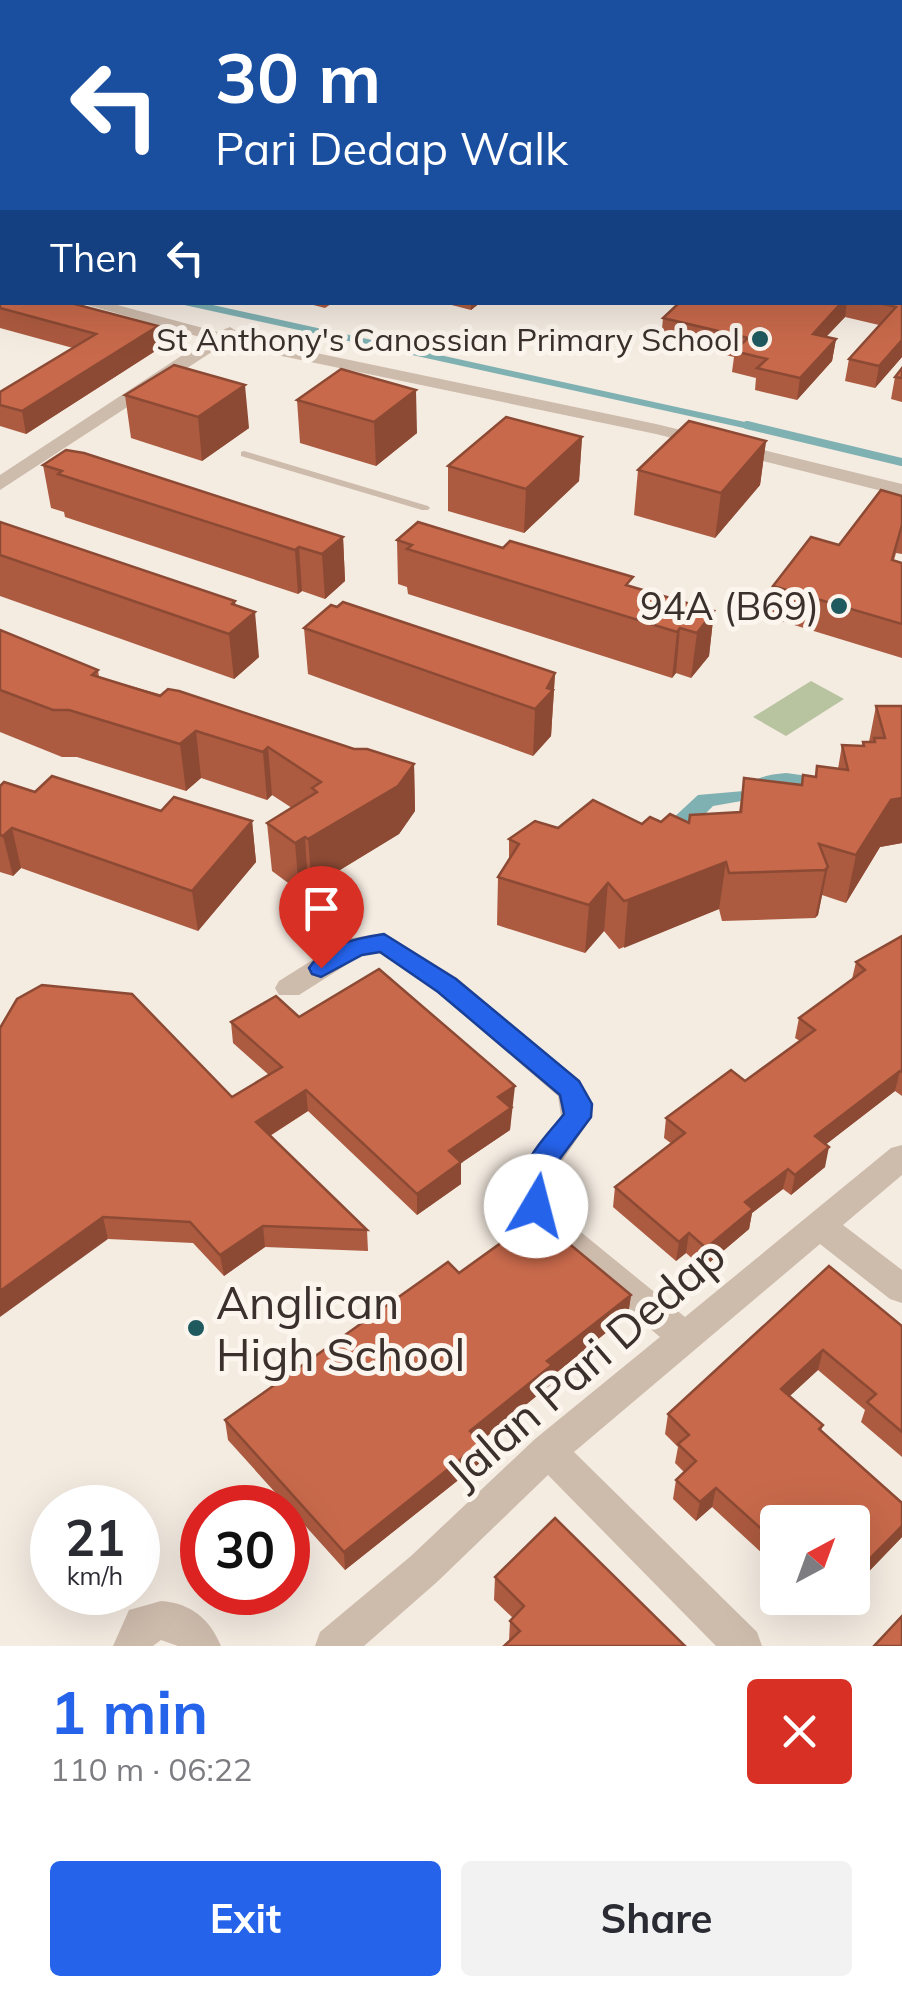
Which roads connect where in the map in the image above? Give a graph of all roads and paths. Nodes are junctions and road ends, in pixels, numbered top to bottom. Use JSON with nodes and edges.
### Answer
{"nodes":[{"id":1,"x":99,"y":305,"type":"edge"},
{"id":2,"x":141,"y":305,"type":"edge"},
{"id":3,"x":222,"y":332,"type":"junction"},
{"id":4,"x":244,"y":454,"type":"dead end"},
{"id":5,"x":0,"y":471,"type":"edge"},
{"id":6,"x":902,"y":479,"type":"edge"},
{"id":7,"x":0,"y":484,"type":"edge"},
{"id":8,"x":902,"y":490,"type":"edge"},
{"id":9,"x":425,"y":508,"type":"dead end"},
{"id":10,"x":288,"y":988,"type":"dead end"},
{"id":11,"x":902,"y":1157,"type":"edge"},
{"id":12,"x":820,"y":1224,"type":"junction"},
{"id":13,"x":902,"y":1289,"type":"edge"},
{"id":14,"x":685,"y":1337,"type":"junction"},
{"id":15,"x":548,"y":1451,"type":"junction"},
{"id":16,"x":132,"y":1646,"type":"edge"},
{"id":17,"x":202,"y":1646,"type":"edge"},
{"id":18,"x":334,"y":1646,"type":"edge"},
{"id":19,"x":743,"y":1646,"type":"edge"}],
"edges":[{"from":1,"to":3,"type":"street"},
{"from":2,"to":3,"type":"street"},
{"from":3,"to":5,"type":"street"},
{"from":3,"to":6,"type":"street"},
{"from":3,"to":7,"type":"street"},
{"from":3,"to":8,"type":"street"},
{"from":4,"to":9,"type":"lane"},
{"from":10,"to":14,"type":"street"},
{"from":11,"to":12,"type":"street","name":"Jalan Pari Dedap"},
{"from":12,"to":13,"type":"street"},
{"from":12,"to":14,"type":"street","name":"Jalan Pari Dedap"},
{"from":14,"to":15,"type":"street","name":"Jalan Pari Dedap"},
{"from":15,"to":18,"type":"street","name":"Jalan Pari Dedap"},
{"from":15,"to":19,"type":"street"},
{"from":16,"to":17,"type":"street"}]}
